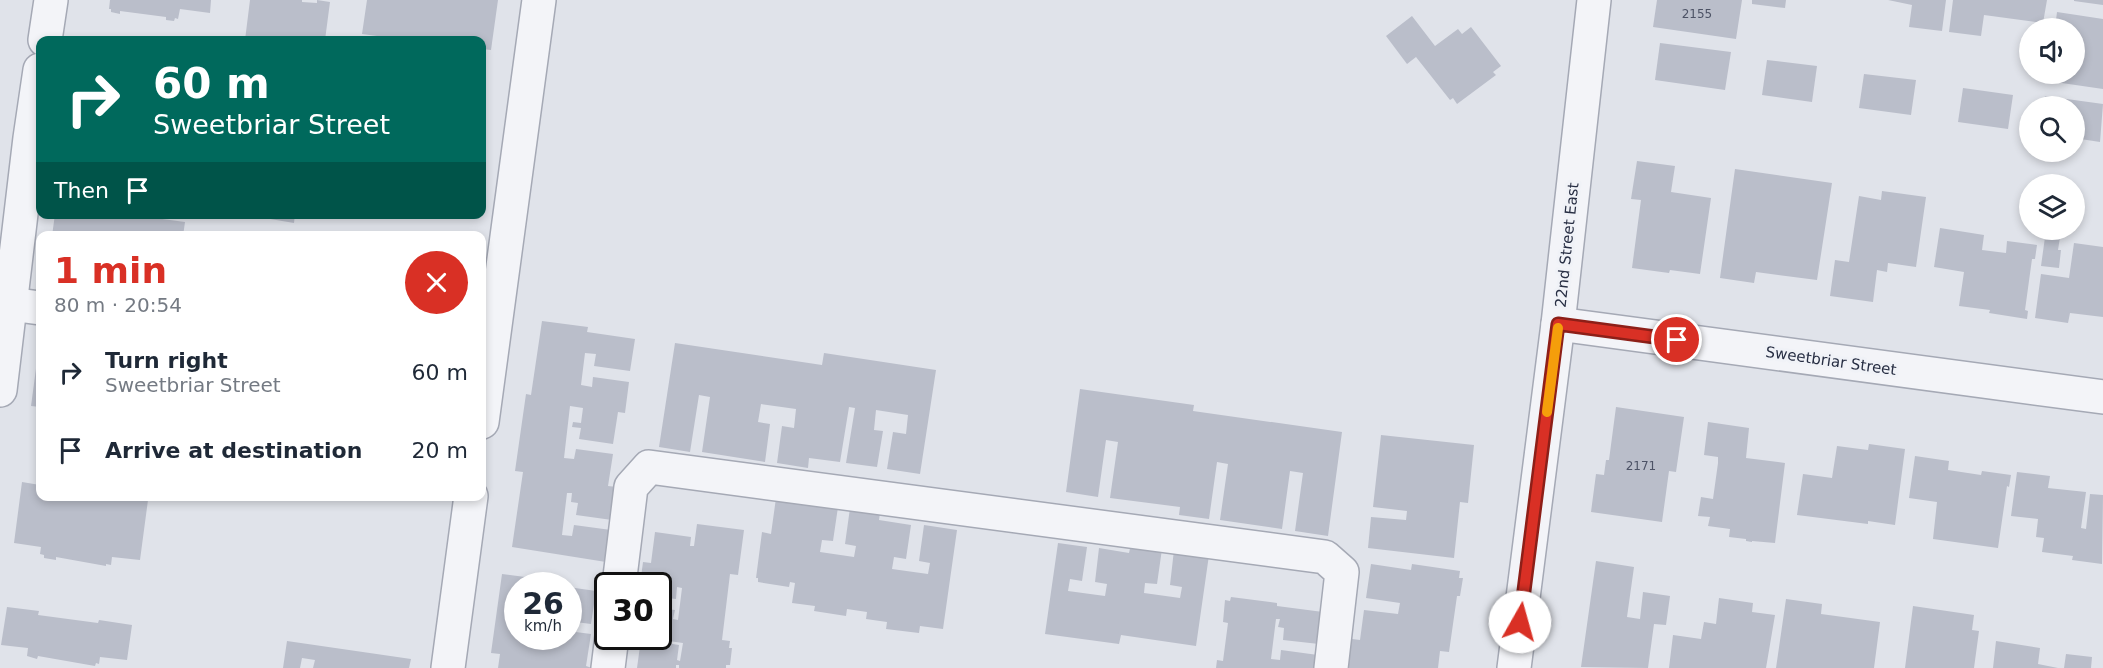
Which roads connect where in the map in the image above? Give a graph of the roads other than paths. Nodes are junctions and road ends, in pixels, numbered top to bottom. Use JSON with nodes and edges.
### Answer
{"nodes":[{"id":1,"x":51,"y":0,"type":"edge"},
{"id":2,"x":539,"y":0,"type":"edge"},
{"id":3,"x":1594,"y":0,"type":"edge"},
{"id":4,"x":46,"y":36,"type":"edge"},
{"id":5,"x":36,"y":133,"type":"edge"},
{"id":6,"x":34,"y":165,"type":"edge"},
{"id":7,"x":25,"y":306,"type":"edge"},
{"id":8,"x":1558,"y":324,"type":"junction"},
{"id":9,"x":0,"y":390,"type":"edge"},
{"id":10,"x":486,"y":392,"type":"edge"},
{"id":11,"x":2103,"y":398,"type":"edge"},
{"id":12,"x":470,"y":501,"type":"edge"},
{"id":13,"x":621,"y":572,"type":"edge"},
{"id":14,"x":610,"y":650,"type":"edge"},
{"id":15,"x":448,"y":668,"type":"edge"},
{"id":16,"x":608,"y":668,"type":"edge"},
{"id":17,"x":1331,"y":668,"type":"edge"},
{"id":18,"x":1514,"y":668,"type":"edge"}],
"edges":[{"from":1,"to":4,"type":"street"},
{"from":2,"to":10,"type":"street"},
{"from":3,"to":8,"type":"street","name":"22nd Street East"},
{"from":5,"to":6,"type":"street"},
{"from":6,"to":7,"type":"street"},
{"from":7,"to":9,"type":"street"},
{"from":8,"to":11,"type":"street","name":"Sweetbriar Street"},
{"from":8,"to":18,"type":"street","name":"22nd Street East"},
{"from":12,"to":15,"type":"street"},
{"from":13,"to":17,"type":"street"},
{"from":14,"to":16,"type":"street"}]}
